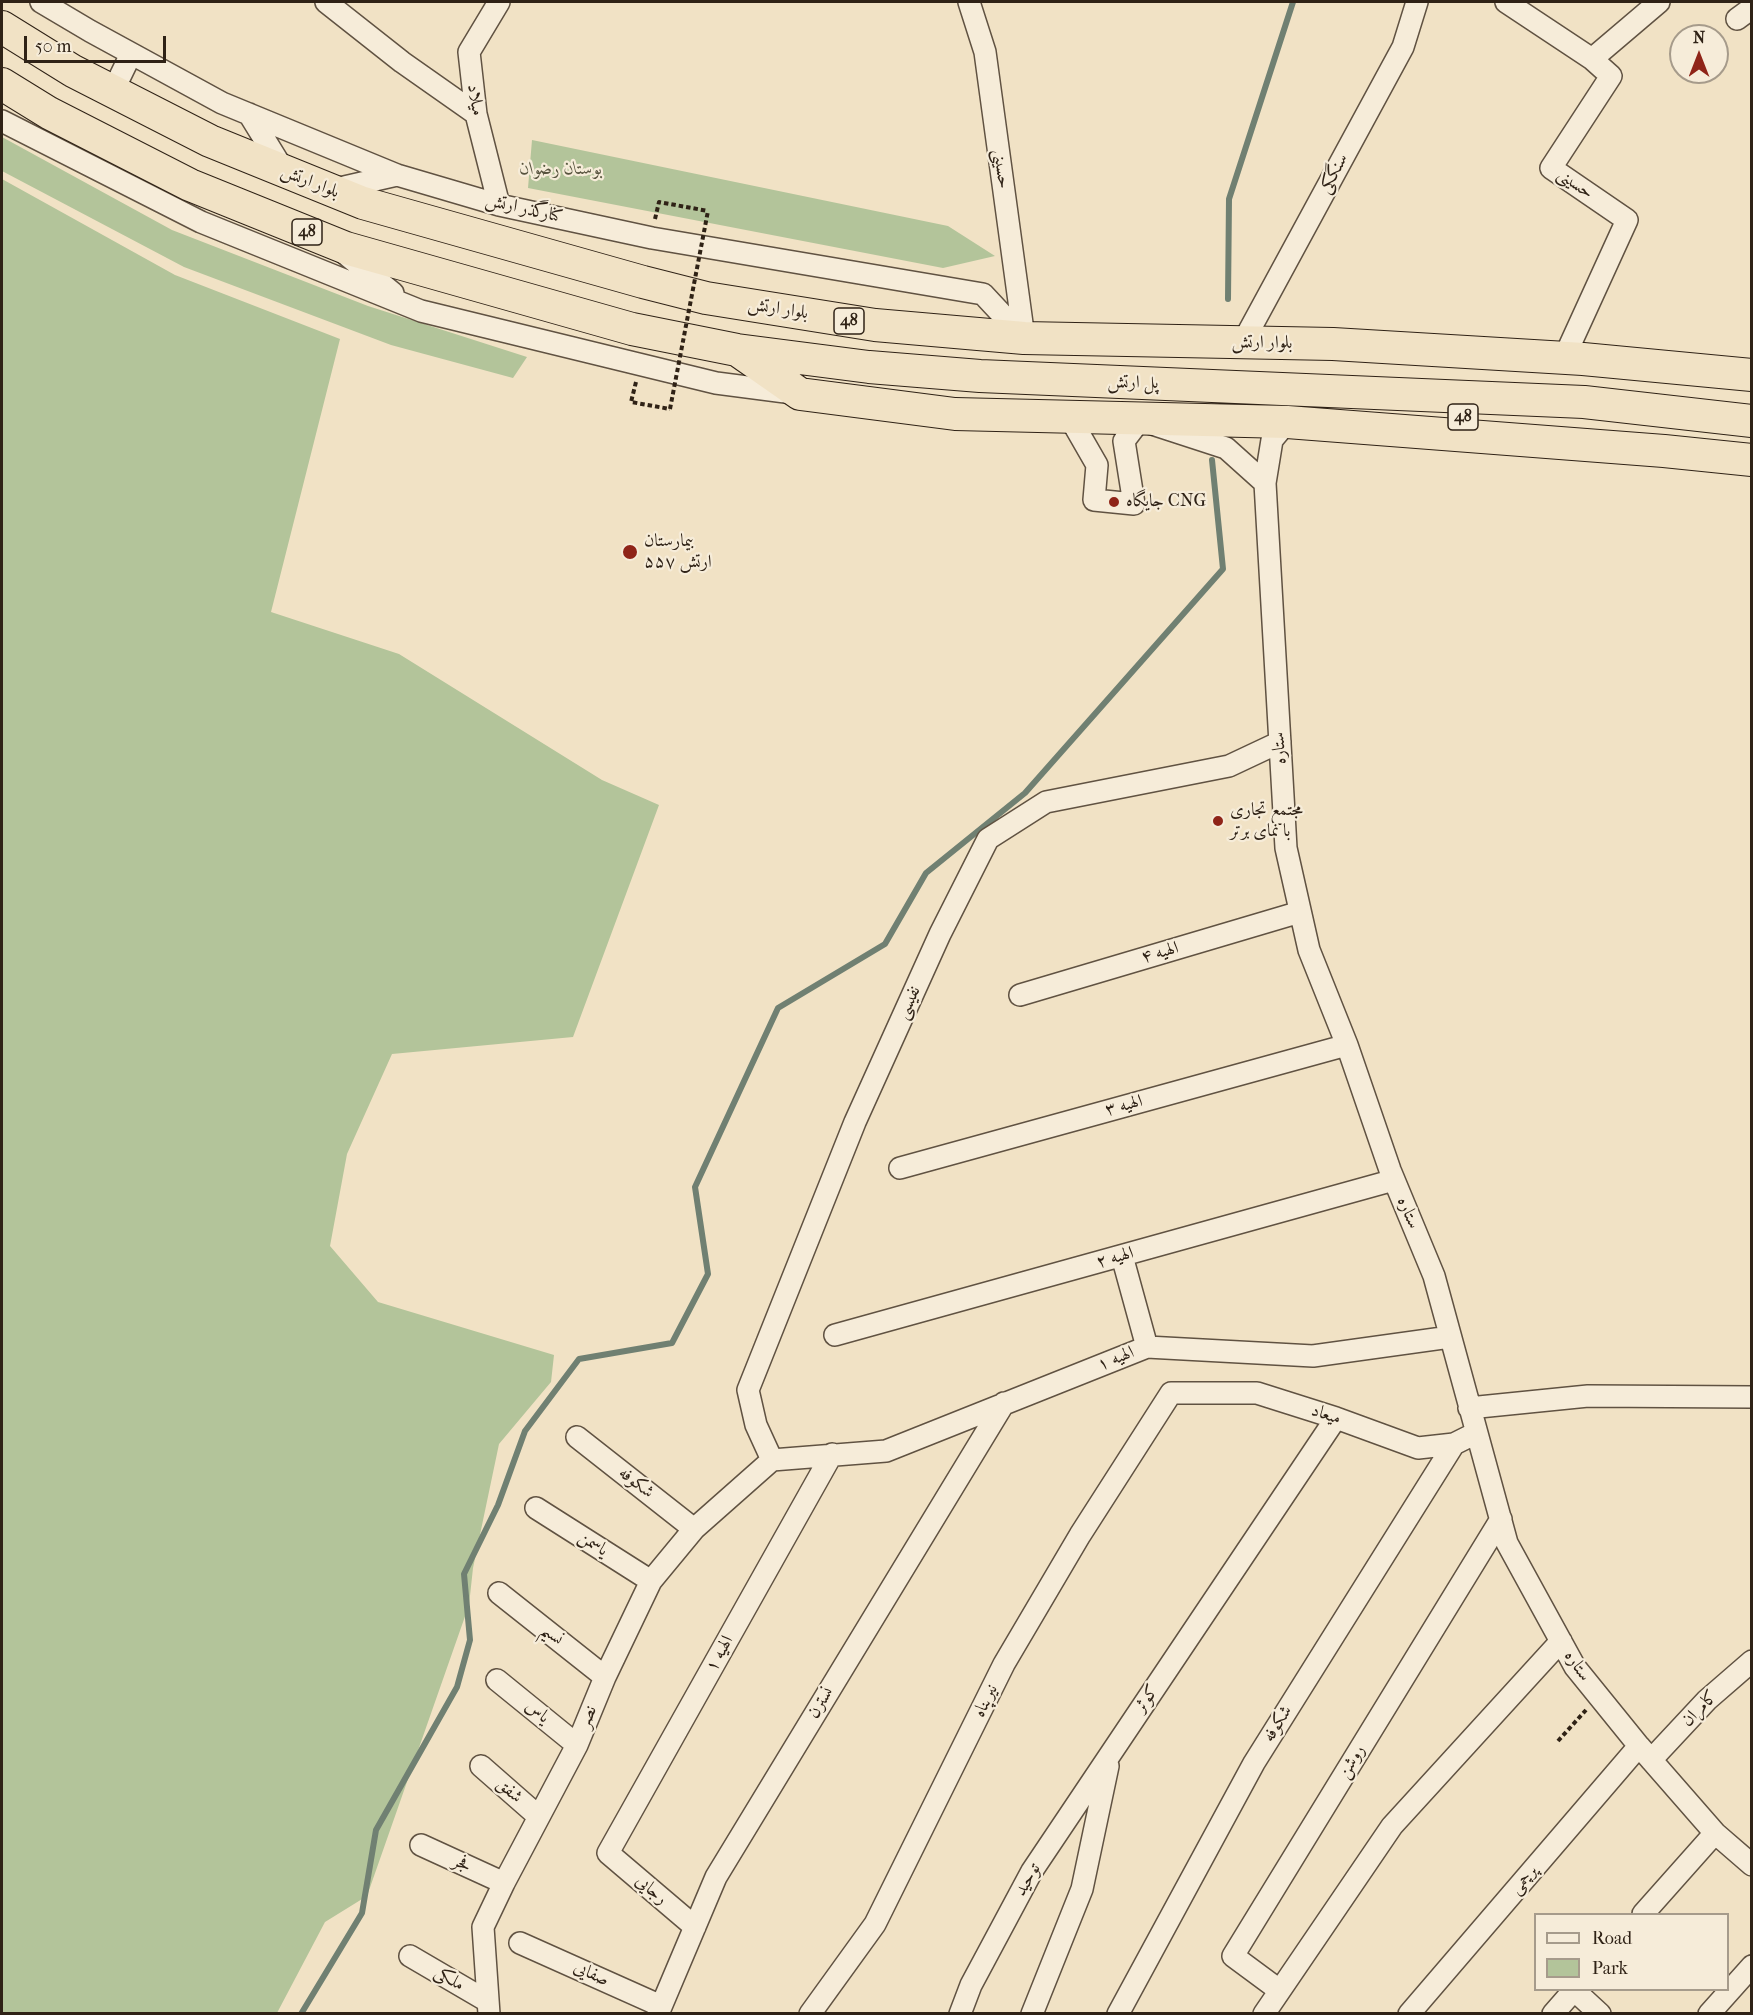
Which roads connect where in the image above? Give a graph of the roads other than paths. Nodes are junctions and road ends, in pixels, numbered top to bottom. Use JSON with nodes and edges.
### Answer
{"nodes":[{"id":1,"x":41,"y":2,"type":"edge"},
{"id":2,"x":326,"y":2,"type":"edge"},
{"id":3,"x":499,"y":2,"type":"edge"},
{"id":4,"x":969,"y":2,"type":"edge"},
{"id":5,"x":1417,"y":2,"type":"edge"},
{"id":6,"x":1506,"y":2,"type":"edge"},
{"id":7,"x":1659,"y":2,"type":"edge"},
{"id":8,"x":2,"y":27,"type":"edge"},
{"id":9,"x":131,"y":54,"type":"junction"},
{"id":10,"x":1592,"y":59,"type":"junction"},
{"id":11,"x":2,"y":84,"type":"edge"},
{"id":12,"x":113,"y":91,"type":"junction"},
{"id":13,"x":249,"y":114,"type":"junction"},
{"id":14,"x":476,"y":114,"type":"junction"},
{"id":15,"x":2,"y":121,"type":"edge"},
{"id":16,"x":284,"y":171,"type":"junction"},
{"id":17,"x":397,"y":175,"type":"junction"},
{"id":18,"x":331,"y":190,"type":"junction"},
{"id":19,"x":499,"y":205,"type":"junction"},
{"id":20,"x":330,"y":242,"type":"junction"},
{"id":21,"x":411,"y":307,"type":"junction"},
{"id":22,"x":1024,"y":338,"type":"junction"},
{"id":23,"x":1243,"y":342,"type":"junction"},
{"id":24,"x":737,"y":350,"type":"junction"},
{"id":25,"x":1564,"y":358,"type":"junction"},
{"id":26,"x":1752,"y":375,"type":"edge"},
{"id":27,"x":1176,"y":383,"type":"junction"},
{"id":28,"x":800,"y":394,"type":"junction"},
{"id":29,"x":1070,"y":417,"type":"junction"},
{"id":30,"x":1140,"y":420,"type":"junction"},
{"id":31,"x":1287,"y":422,"type":"junction"},
{"id":32,"x":1752,"y":422,"type":"edge"},
{"id":33,"x":1752,"y":440,"type":"edge"},
{"id":34,"x":1752,"y":460,"type":"edge"},
{"id":35,"x":1264,"y":483,"type":"junction"},
{"id":36,"x":1280,"y":742,"type":"junction"},
{"id":37,"x":1300,"y":912,"type":"junction"},
{"id":38,"x":1020,"y":995,"type":"dead end"},
{"id":39,"x":1347,"y":1045,"type":"junction"},
{"id":40,"x":900,"y":1168,"type":"dead end"},
{"id":41,"x":1394,"y":1180,"type":"junction"},
{"id":42,"x":1122,"y":1256,"type":"junction"},
{"id":43,"x":835,"y":1335,"type":"dead end"},
{"id":44,"x":1450,"y":1337,"type":"junction"},
{"id":45,"x":1147,"y":1347,"type":"junction"},
{"id":46,"x":1171,"y":1393,"type":"joint"},
{"id":47,"x":1752,"y":1397,"type":"edge"},
{"id":48,"x":1004,"y":1403,"type":"junction"},
{"id":49,"x":1469,"y":1408,"type":"junction"},
{"id":50,"x":1336,"y":1418,"type":"junction"},
{"id":51,"x":1476,"y":1433,"type":"junction"},
{"id":52,"x":577,"y":1437,"type":"dead end"},
{"id":53,"x":1454,"y":1444,"type":"junction"},
{"id":54,"x":832,"y":1454,"type":"junction"},
{"id":55,"x":772,"y":1460,"type":"junction"},
{"id":56,"x":536,"y":1508,"type":"dead end"},
{"id":57,"x":1501,"y":1519,"type":"junction"},
{"id":58,"x":694,"y":1529,"type":"junction"},
{"id":59,"x":651,"y":1581,"type":"junction"},
{"id":60,"x":499,"y":1593,"type":"dead end"},
{"id":61,"x":1561,"y":1641,"type":"junction"},
{"id":62,"x":1752,"y":1661,"type":"edge"},
{"id":63,"x":605,"y":1677,"type":"junction"},
{"id":64,"x":497,"y":1680,"type":"dead end"},
{"id":65,"x":577,"y":1745,"type":"junction"},
{"id":66,"x":1645,"y":1753,"type":"junction"},
{"id":67,"x":1110,"y":1754,"type":"junction"},
{"id":68,"x":481,"y":1766,"type":"dead end"},
{"id":69,"x":538,"y":1816,"type":"junction"},
{"id":70,"x":1715,"y":1833,"type":"junction"},
{"id":71,"x":421,"y":1845,"type":"dead end"},
{"id":72,"x":608,"y":1853,"type":"joint"},
{"id":73,"x":1752,"y":1865,"type":"edge"},
{"id":74,"x":504,"y":1883,"type":"junction"},
{"id":75,"x":1644,"y":1913,"type":"edge"},
{"id":76,"x":694,"y":1927,"type":"junction"},
{"id":77,"x":520,"y":1943,"type":"dead end"},
{"id":78,"x":410,"y":1956,"type":"dead end"},
{"id":79,"x":1752,"y":1966,"type":"edge"},
{"id":80,"x":1279,"y":1990,"type":"junction"},
{"id":81,"x":1573,"y":1991,"type":"edge"},
{"id":82,"x":1575,"y":1991,"type":"edge"},
{"id":83,"x":488,"y":2007,"type":"edge"},
{"id":84,"x":660,"y":2010,"type":"edge"},
{"id":85,"x":810,"y":2013,"type":"edge"},
{"id":86,"x":960,"y":2013,"type":"edge"},
{"id":87,"x":1032,"y":2013,"type":"edge"},
{"id":88,"x":1118,"y":2013,"type":"edge"},
{"id":89,"x":1266,"y":2013,"type":"edge"},
{"id":90,"x":1409,"y":2013,"type":"edge"},
{"id":91,"x":1552,"y":2013,"type":"edge"},
{"id":92,"x":1600,"y":2013,"type":"edge"},
{"id":93,"x":1709,"y":2013,"type":"edge"}],
"edges":[{"from":1,"to":9,"type":"street","name":"کنارگذر ارتش"},
{"from":2,"to":14,"type":"street"},
{"from":3,"to":14,"type":"street","name":"میلاد"},
{"from":4,"to":22,"type":"street","name":"حسینی"},
{"from":5,"to":23,"type":"street","name":"سنگکی"},
{"from":6,"to":10,"type":"street"},
{"from":7,"to":10,"type":"street"},
{"from":8,"to":12,"type":"highway","name":"بلوار ارتش","number":"48"},
{"from":9,"to":12,"type":"street"},
{"from":9,"to":13,"type":"street","name":"کنارگذر ارتش"},
{"from":10,"to":25,"type":"street","name":"حسینی"},
{"from":11,"to":20,"type":"highway","number":"48"},
{"from":12,"to":16,"type":"highway","name":"بلوار ارتش","number":"48"},
{"from":13,"to":16,"type":"street"},
{"from":13,"to":17,"type":"street","name":"کنارگذر ارتش"},
{"from":14,"to":19,"type":"street","name":"میلاد"},
{"from":15,"to":21,"type":"street"},
{"from":16,"to":18,"type":"highway","name":"بلوار ارتش","number":"48"},
{"from":17,"to":18,"type":"street"},
{"from":17,"to":19,"type":"street","name":"کنارگذر ارتش"},
{"from":18,"to":22,"type":"highway","name":"بلوار ارتش","number":"48"},
{"from":19,"to":22,"type":"street","name":"کنارگذر ارتش"},
{"from":20,"to":21,"type":"street"},
{"from":20,"to":24,"type":"highway","number":"48"},
{"from":21,"to":28,"type":"street"},
{"from":22,"to":23,"type":"highway","name":"بلوار ارتش","number":"48"},
{"from":23,"to":25,"type":"highway","name":"بلوار ارتش","number":"48"},
{"from":24,"to":27,"type":"highway","name":"پل ارتش","number":"48"},
{"from":24,"to":28,"type":"highway"},
{"from":25,"to":26,"type":"highway","name":"بلوار ارتش","number":"48"},
{"from":27,"to":32,"type":"highway"},
{"from":27,"to":33,"type":"highway","number":"48"},
{"from":28,"to":29,"type":"highway"},
{"from":29,"to":30,"type":"highway"},
{"from":29,"to":30,"type":"street"},
{"from":30,"to":31,"type":"highway"},
{"from":30,"to":35,"type":"street"},
{"from":31,"to":34,"type":"highway"},
{"from":31,"to":35,"type":"street","name":"ستاره"},
{"from":35,"to":36,"type":"street","name":"ستاره"},
{"from":36,"to":37,"type":"street","name":"ستاره"},
{"from":36,"to":55,"type":"street","name":"نفیسی"},
{"from":37,"to":38,"type":"street","name":"الهیه ۴"},
{"from":37,"to":39,"type":"street","name":"ستاره"},
{"from":39,"to":40,"type":"street","name":"الهیه ۳"},
{"from":39,"to":41,"type":"street","name":"ستاره"},
{"from":41,"to":42,"type":"street","name":"الهیه ۲"},
{"from":41,"to":44,"type":"street","name":"ستاره"},
{"from":42,"to":43,"type":"street","name":"الهیه ۲"},
{"from":42,"to":45,"type":"street"},
{"from":44,"to":45,"type":"street","name":"الهیه ۱"},
{"from":44,"to":49,"type":"street","name":"ستاره"},
{"from":45,"to":48,"type":"street","name":"الهیه ۱"},
{"from":46,"to":50,"type":"street","name":"میعاد"},
{"from":46,"to":85,"type":"street","name":"نیرپناه"},
{"from":47,"to":49,"type":"street"},
{"from":48,"to":54,"type":"street","name":"الهیه ۱"},
{"from":48,"to":76,"type":"street","name":"نسترن"},
{"from":49,"to":51,"type":"street","name":"ستاره"},
{"from":50,"to":53,"type":"street","name":"میعاد"},
{"from":50,"to":67,"type":"street","name":"کوثر"},
{"from":51,"to":53,"type":"street","name":"میعاد"},
{"from":51,"to":57,"type":"street","name":"ستاره"},
{"from":52,"to":58,"type":"street","name":"شکوفه"},
{"from":53,"to":88,"type":"street","name":"شکوفه"},
{"from":54,"to":55,"type":"street","name":"الهیه ۱"},
{"from":54,"to":72,"type":"street","name":"الهیه ۱"},
{"from":55,"to":58,"type":"street","name":"نصر"},
{"from":56,"to":59,"type":"street","name":"یاسمن"},
{"from":57,"to":61,"type":"street","name":"ستاره"},
{"from":57,"to":80,"type":"street","name":"روشن"},
{"from":58,"to":59,"type":"street","name":"نصر"},
{"from":59,"to":63,"type":"street","name":"نصر"},
{"from":60,"to":63,"type":"street","name":"نسیم"},
{"from":61,"to":66,"type":"street","name":"ستاره"},
{"from":61,"to":80,"type":"street"},
{"from":62,"to":66,"type":"street","name":"کامران"},
{"from":63,"to":65,"type":"street","name":"نصر"},
{"from":64,"to":65,"type":"street","name":"یاس"},
{"from":65,"to":69,"type":"street","name":"نصر"},
{"from":66,"to":70,"type":"street","name":"ستاره"},
{"from":66,"to":90,"type":"street","name":"پرچمی"},
{"from":67,"to":86,"type":"street","name":"توحید"},
{"from":67,"to":87,"type":"street","name":"کوثر"},
{"from":68,"to":69,"type":"street","name":"شفق"},
{"from":69,"to":74,"type":"street","name":"نصر"},
{"from":70,"to":73,"type":"street","name":"ستاره"},
{"from":70,"to":75,"type":"street"},
{"from":71,"to":74,"type":"street","name":"فجر"},
{"from":72,"to":76,"type":"street","name":"رجایی"},
{"from":74,"to":83,"type":"street","name":"نصر"},
{"from":76,"to":84,"type":"street","name":"نسترن"},
{"from":77,"to":84,"type":"street","name":"صفایی"},
{"from":78,"to":83,"type":"street","name":"ملکی"},
{"from":79,"to":93,"type":"street"},
{"from":80,"to":89,"type":"street"},
{"from":81,"to":91,"type":"street"},
{"from":82,"to":92,"type":"street"}]}
